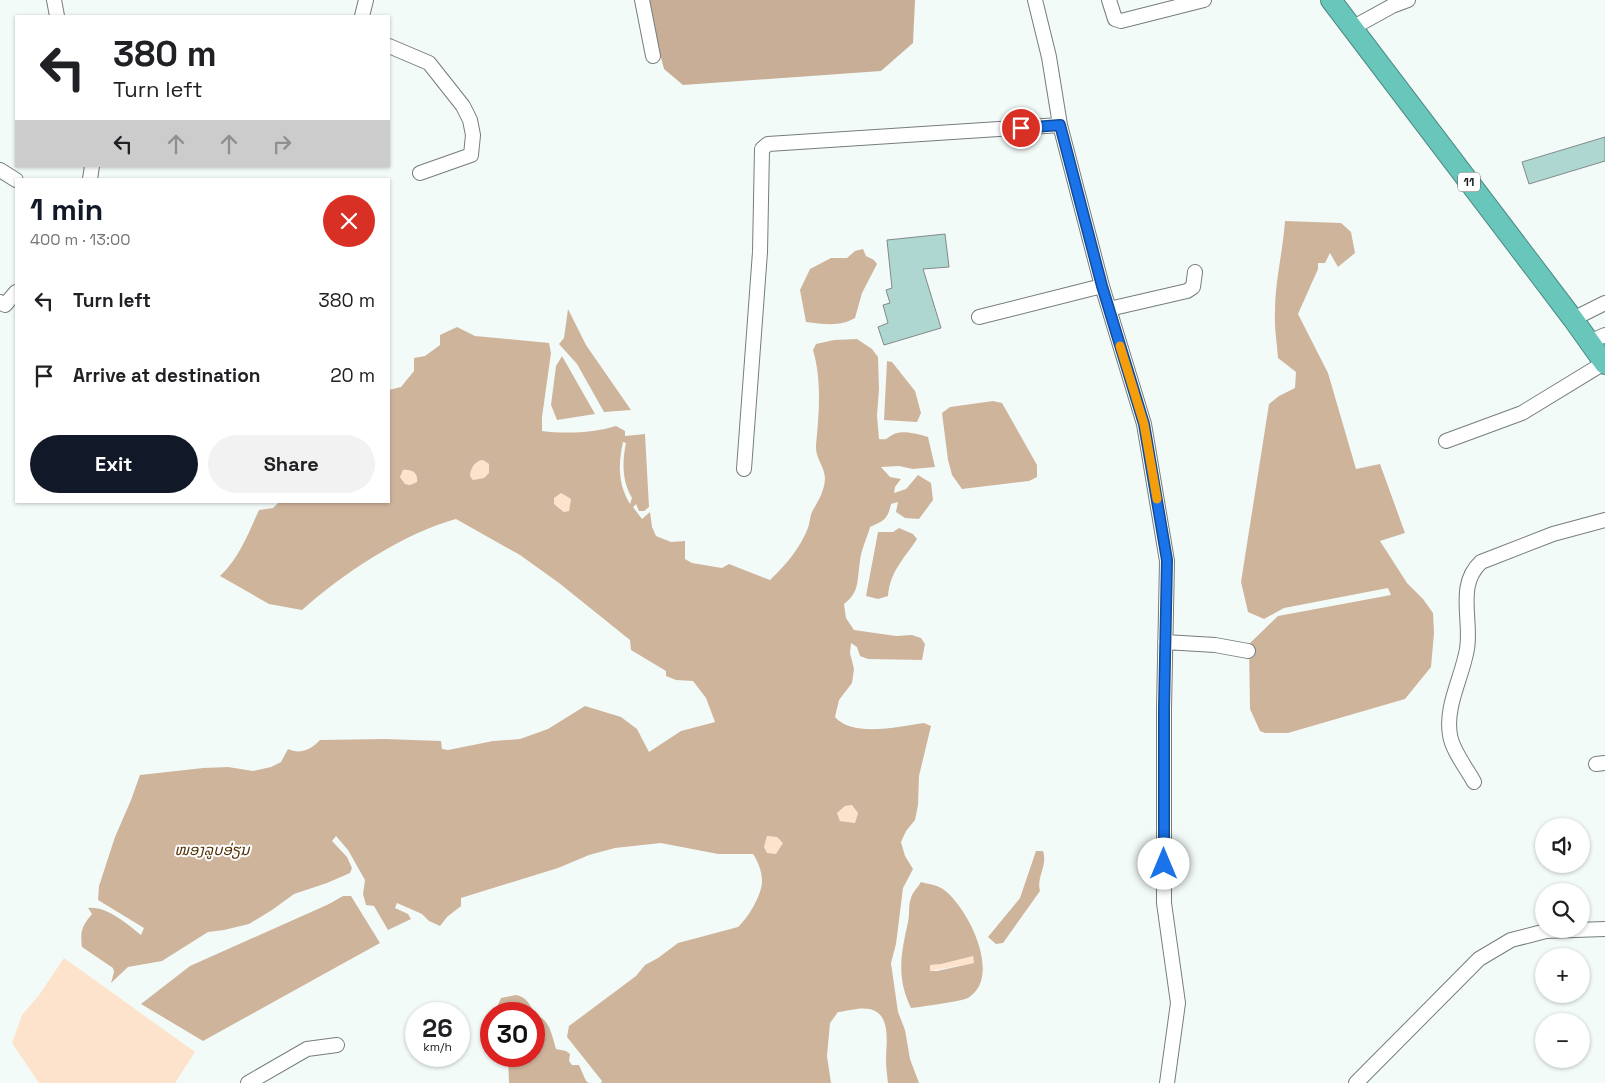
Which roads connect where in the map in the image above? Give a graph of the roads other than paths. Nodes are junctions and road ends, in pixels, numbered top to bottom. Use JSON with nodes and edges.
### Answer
{"nodes":[{"id":1,"x":54,"y":0,"type":"edge"},
{"id":2,"x":366,"y":0,"type":"edge"},
{"id":3,"x":642,"y":0,"type":"edge"},
{"id":4,"x":1035,"y":0,"type":"edge"},
{"id":5,"x":1110,"y":0,"type":"edge"},
{"id":6,"x":1204,"y":0,"type":"edge"},
{"id":7,"x":1331,"y":0,"type":"edge"},
{"id":8,"x":1408,"y":0,"type":"edge"},
{"id":9,"x":57,"y":15,"type":"edge"},
{"id":10,"x":362,"y":15,"type":"edge"},
{"id":11,"x":1352,"y":28,"type":"junction"},
{"id":12,"x":390,"y":46,"type":"edge"},
{"id":13,"x":654,"y":56,"type":"dead end"},
{"id":14,"x":1060,"y":125,"type":"junction"},
{"id":15,"x":0,"y":170,"type":"edge"},
{"id":16,"x":420,"y":173,"type":"dead end"},
{"id":17,"x":15,"y":179,"type":"edge"},
{"id":18,"x":1195,"y":272,"type":"dead end"},
{"id":19,"x":1102,"y":286,"type":"junction"},
{"id":20,"x":15,"y":293,"type":"edge"},
{"id":21,"x":1605,"y":303,"type":"edge"},
{"id":22,"x":2,"y":307,"type":"edge"},
{"id":23,"x":1109,"y":309,"type":"junction"},
{"id":24,"x":979,"y":318,"type":"dead end"},
{"id":25,"x":1573,"y":319,"type":"junction"},
{"id":26,"x":1597,"y":338,"type":"edge"},
{"id":27,"x":1604,"y":363,"type":"edge"},
{"id":28,"x":1446,"y":441,"type":"dead end"},
{"id":29,"x":744,"y":469,"type":"dead end"},
{"id":30,"x":1605,"y":520,"type":"edge"},
{"id":31,"x":1165,"y":642,"type":"junction"},
{"id":32,"x":1248,"y":651,"type":"dead end"},
{"id":33,"x":1474,"y":782,"type":"dead end"},
{"id":34,"x":1605,"y":929,"type":"edge"},
{"id":35,"x":337,"y":1045,"type":"dead end"},
{"id":36,"x":248,"y":1083,"type":"edge"},
{"id":37,"x":1167,"y":1083,"type":"edge"},
{"id":38,"x":1356,"y":1083,"type":"edge"}],
"edges":[{"from":1,"to":9,"type":"street"},
{"from":2,"to":10,"type":"street"},
{"from":3,"to":13,"type":"street"},
{"from":4,"to":14,"type":"street"},
{"from":5,"to":6,"type":"street"},
{"from":7,"to":11,"type":"highway","number":"11"},
{"from":8,"to":11,"type":"street"},
{"from":11,"to":25,"type":"highway","number":"11"},
{"from":12,"to":16,"type":"street"},
{"from":14,"to":19,"type":"street"},
{"from":14,"to":29,"type":"street"},
{"from":15,"to":17,"type":"street"},
{"from":18,"to":23,"type":"street"},
{"from":19,"to":23,"type":"street"},
{"from":19,"to":24,"type":"street"},
{"from":20,"to":22,"type":"street"},
{"from":21,"to":25,"type":"street"},
{"from":23,"to":31,"type":"street"},
{"from":25,"to":26,"type":"highway","number":"11"},
{"from":26,"to":27,"type":"highway","number":"11"},
{"from":27,"to":28,"type":"street"},
{"from":30,"to":33,"type":"street"},
{"from":31,"to":32,"type":"street"},
{"from":31,"to":37,"type":"street"},
{"from":34,"to":38,"type":"street"},
{"from":35,"to":36,"type":"street"}]}
